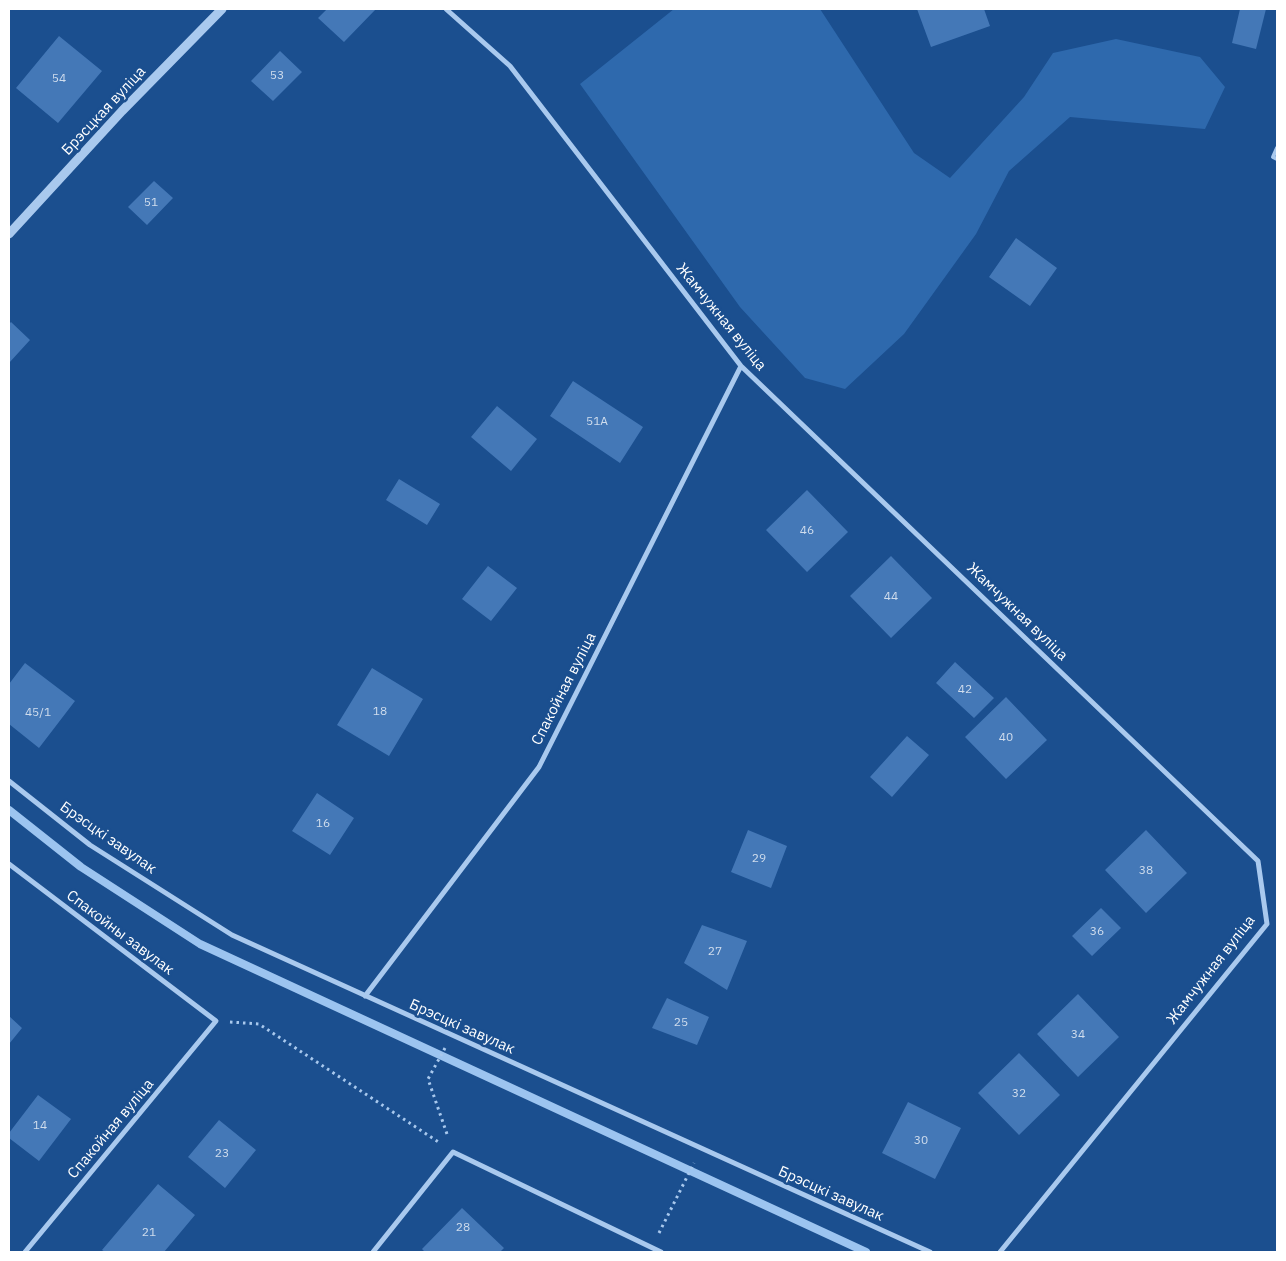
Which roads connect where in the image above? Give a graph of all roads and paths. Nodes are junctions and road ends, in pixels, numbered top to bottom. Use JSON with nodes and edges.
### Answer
{"nodes":[{"id":1,"x":222,"y":9,"type":"edge"},
{"id":2,"x":446,"y":9,"type":"edge"},
{"id":3,"x":1277,"y":148,"type":"edge"},
{"id":4,"x":1277,"y":158,"type":"edge"},
{"id":5,"x":9,"y":234,"type":"edge"},
{"id":6,"x":741,"y":366,"type":"junction"},
{"id":7,"x":9,"y":781,"type":"edge"},
{"id":8,"x":9,"y":864,"type":"edge"},
{"id":9,"x":365,"y":996,"type":"junction"},
{"id":10,"x":216,"y":1021,"type":"junction"},
{"id":11,"x":452,"y":1036,"type":"junction"},
{"id":12,"x":702,"y":1149,"type":"junction"},
{"id":13,"x":453,"y":1152,"type":"junction"},
{"id":14,"x":651,"y":1248,"type":"junction"},
{"id":15,"x":25,"y":1252,"type":"edge"},
{"id":16,"x":373,"y":1252,"type":"edge"},
{"id":17,"x":661,"y":1252,"type":"edge"},
{"id":18,"x":930,"y":1252,"type":"edge"},
{"id":19,"x":1000,"y":1252,"type":"edge"}],
"edges":[{"from":1,"to":5,"type":"street","name":"Брэсцкая вуліца"},
{"from":2,"to":6,"type":"street","name":"Жамчужная вуліца"},
{"from":3,"to":4,"type":"lane"},
{"from":6,"to":9,"type":"street","name":"Спакойная вуліца"},
{"from":6,"to":19,"type":"street","name":"Жамчужная вуліца"},
{"from":7,"to":9,"type":"street","name":"Брэсцкі завулак"},
{"from":8,"to":10,"type":"street","name":"Спакойны завулак"},
{"from":9,"to":11,"type":"street","name":"Брэсцкі завулак"},
{"from":10,"to":13,"type":"path"},
{"from":10,"to":15,"type":"street","name":"Спакойная вуліца"},
{"from":11,"to":12,"type":"street","name":"Брэсцкі завулак"},
{"from":11,"to":13,"type":"path"},
{"from":12,"to":14,"type":"path"},
{"from":12,"to":18,"type":"street","name":"Брэсцкі завулак"},
{"from":13,"to":14,"type":"street"},
{"from":13,"to":16,"type":"street"},
{"from":14,"to":17,"type":"street"}]}
